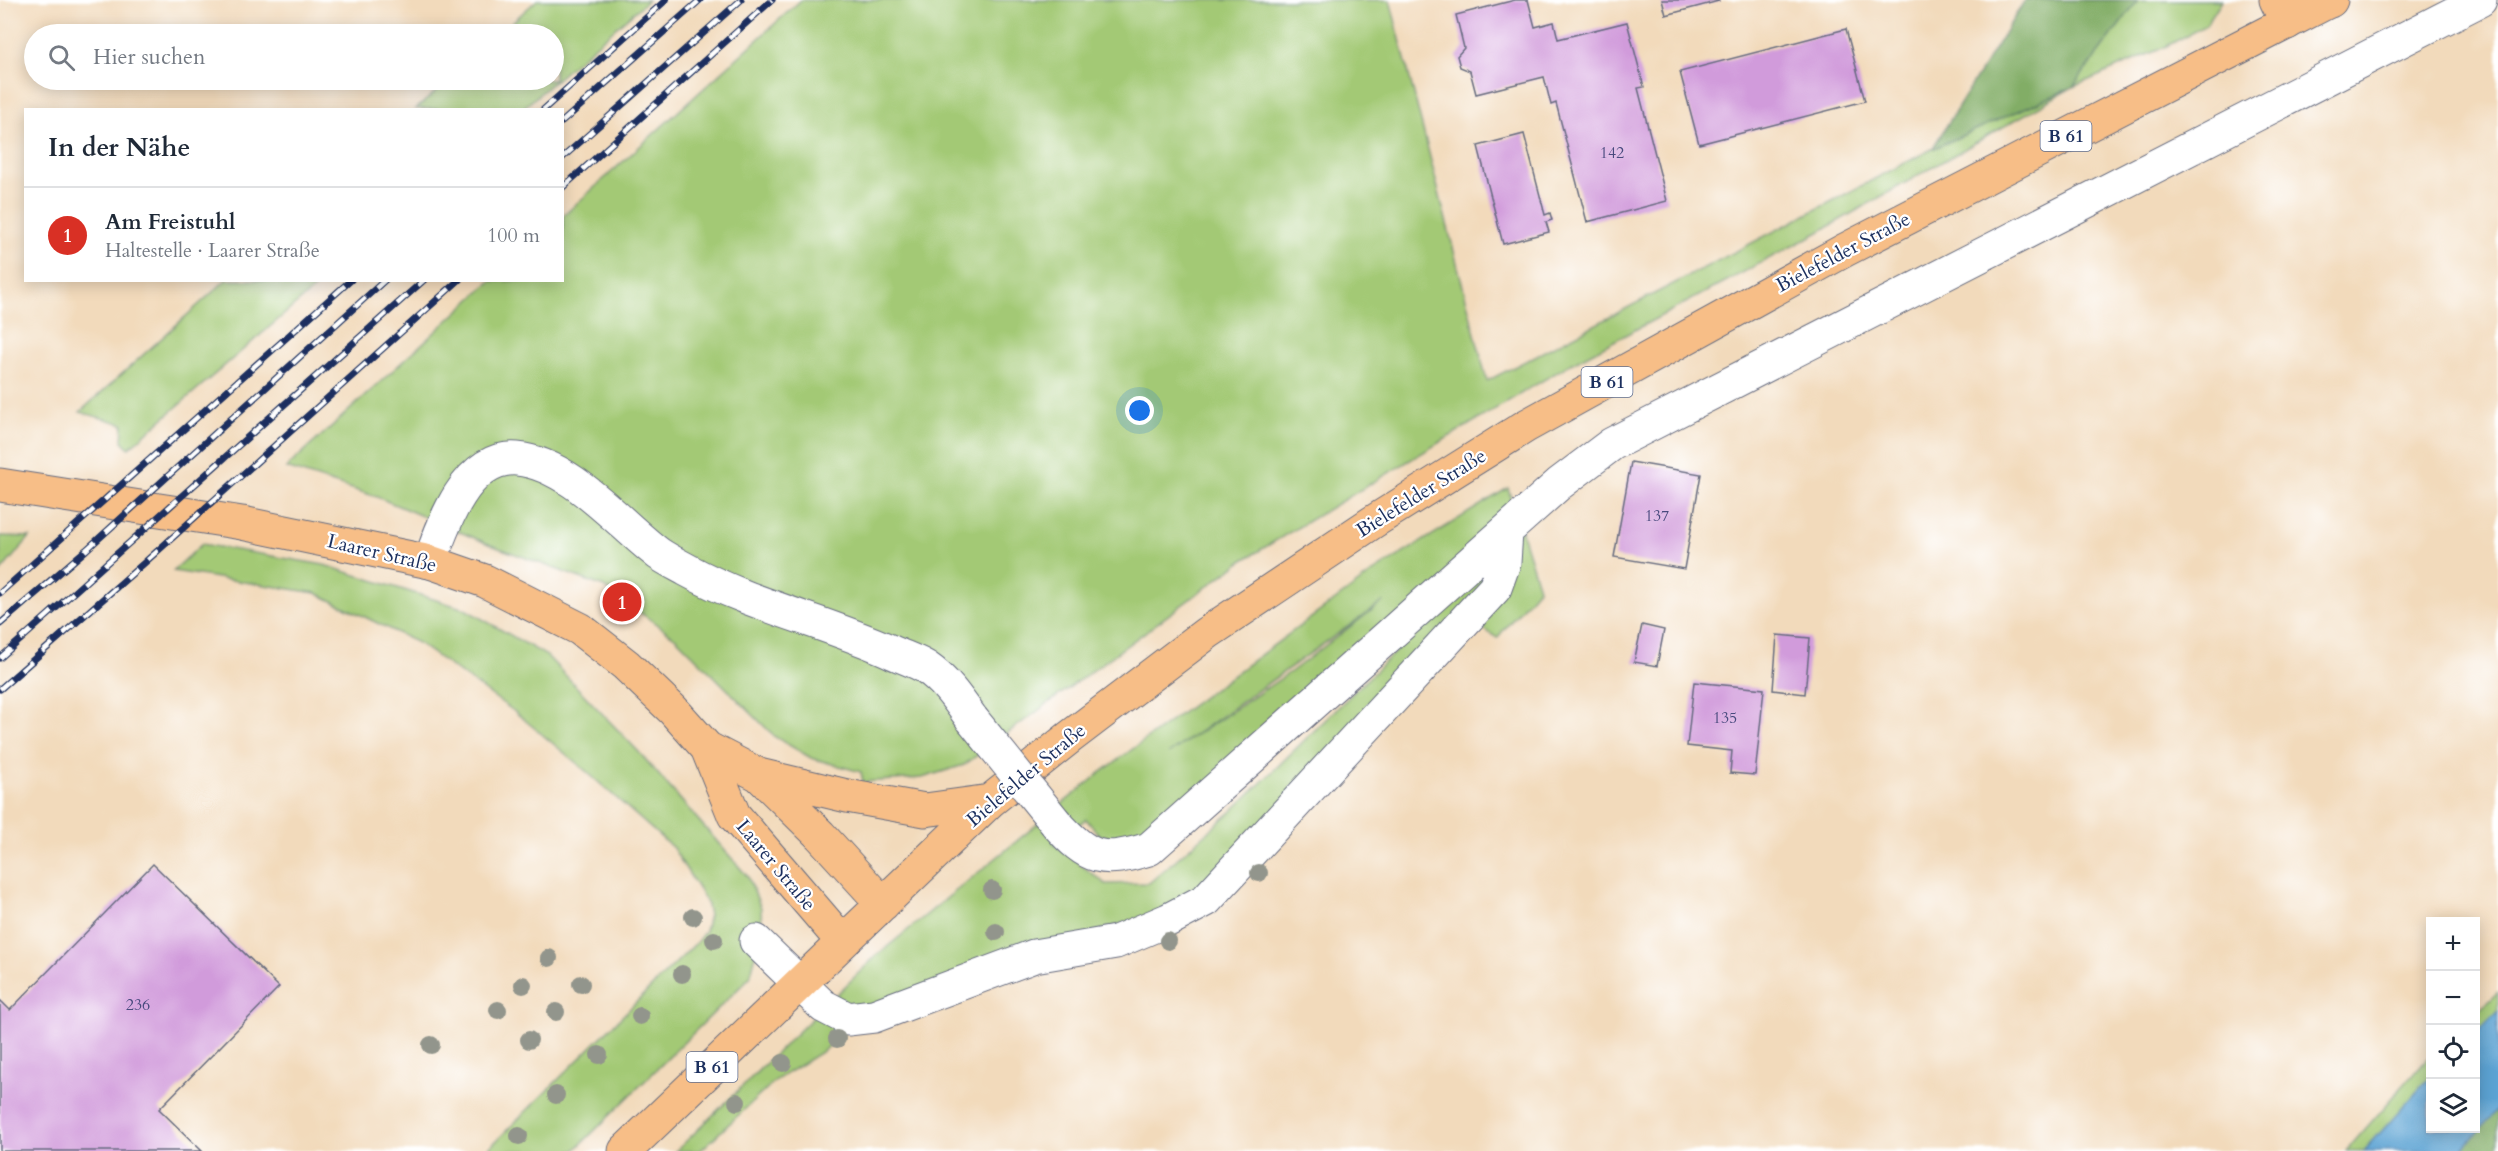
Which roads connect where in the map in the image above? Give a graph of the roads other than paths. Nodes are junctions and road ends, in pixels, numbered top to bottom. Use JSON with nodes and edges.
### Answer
{"nodes":[{"id":1,"x":2330,"y":0,"type":"edge"},
{"id":2,"x":2480,"y":0,"type":"edge"},
{"id":3,"x":2282,"y":12,"type":"edge"},
{"id":4,"x":0,"y":485,"type":"edge"},
{"id":5,"x":1506,"y":532,"type":"junction"},
{"id":6,"x":430,"y":562,"type":"junction"},
{"id":7,"x":707,"y":748,"type":"junction"},
{"id":8,"x":759,"y":775,"type":"junction"},
{"id":9,"x":990,"y":801,"type":"junction"},
{"id":10,"x":883,"y":904,"type":"junction"},
{"id":11,"x":756,"y":941,"type":"dead end"},
{"id":12,"x":842,"y":941,"type":"junction"},
{"id":13,"x":799,"y":982,"type":"junction"},
{"id":14,"x":625,"y":1151,"type":"edge"}],
"edges":[{"from":1,"to":3,"type":"main road","name":"Bielefelder Straße","number":"B 61"},
{"from":2,"to":5,"type":"lane"},
{"from":3,"to":9,"type":"main road","name":"Bielefelder Straße","number":"B 61"},
{"from":4,"to":6,"type":"main road","name":"Laarer Straße"},
{"from":5,"to":6,"type":"lane","bridge":true},
{"from":5,"to":13,"type":"lane"},
{"from":6,"to":7,"type":"main road","name":"Laarer Straße"},
{"from":7,"to":8,"type":"main road","name":"Laarer Straße"},
{"from":7,"to":12,"type":"main road","name":"Laarer Straße"},
{"from":8,"to":9,"type":"main road"},
{"from":8,"to":10,"type":"main road","name":"Laarer Straße"},
{"from":9,"to":10,"type":"main road","name":"Bielefelder Straße","number":"B 61"},
{"from":10,"to":12,"type":"main road","name":"Bielefelder Straße","number":"B 61"},
{"from":11,"to":13,"type":"lane"},
{"from":12,"to":13,"type":"main road","name":"Bielefelder Straße","number":"B 61"},
{"from":13,"to":14,"type":"main road","name":"Bielefelder Straße","number":"B 61"}]}
